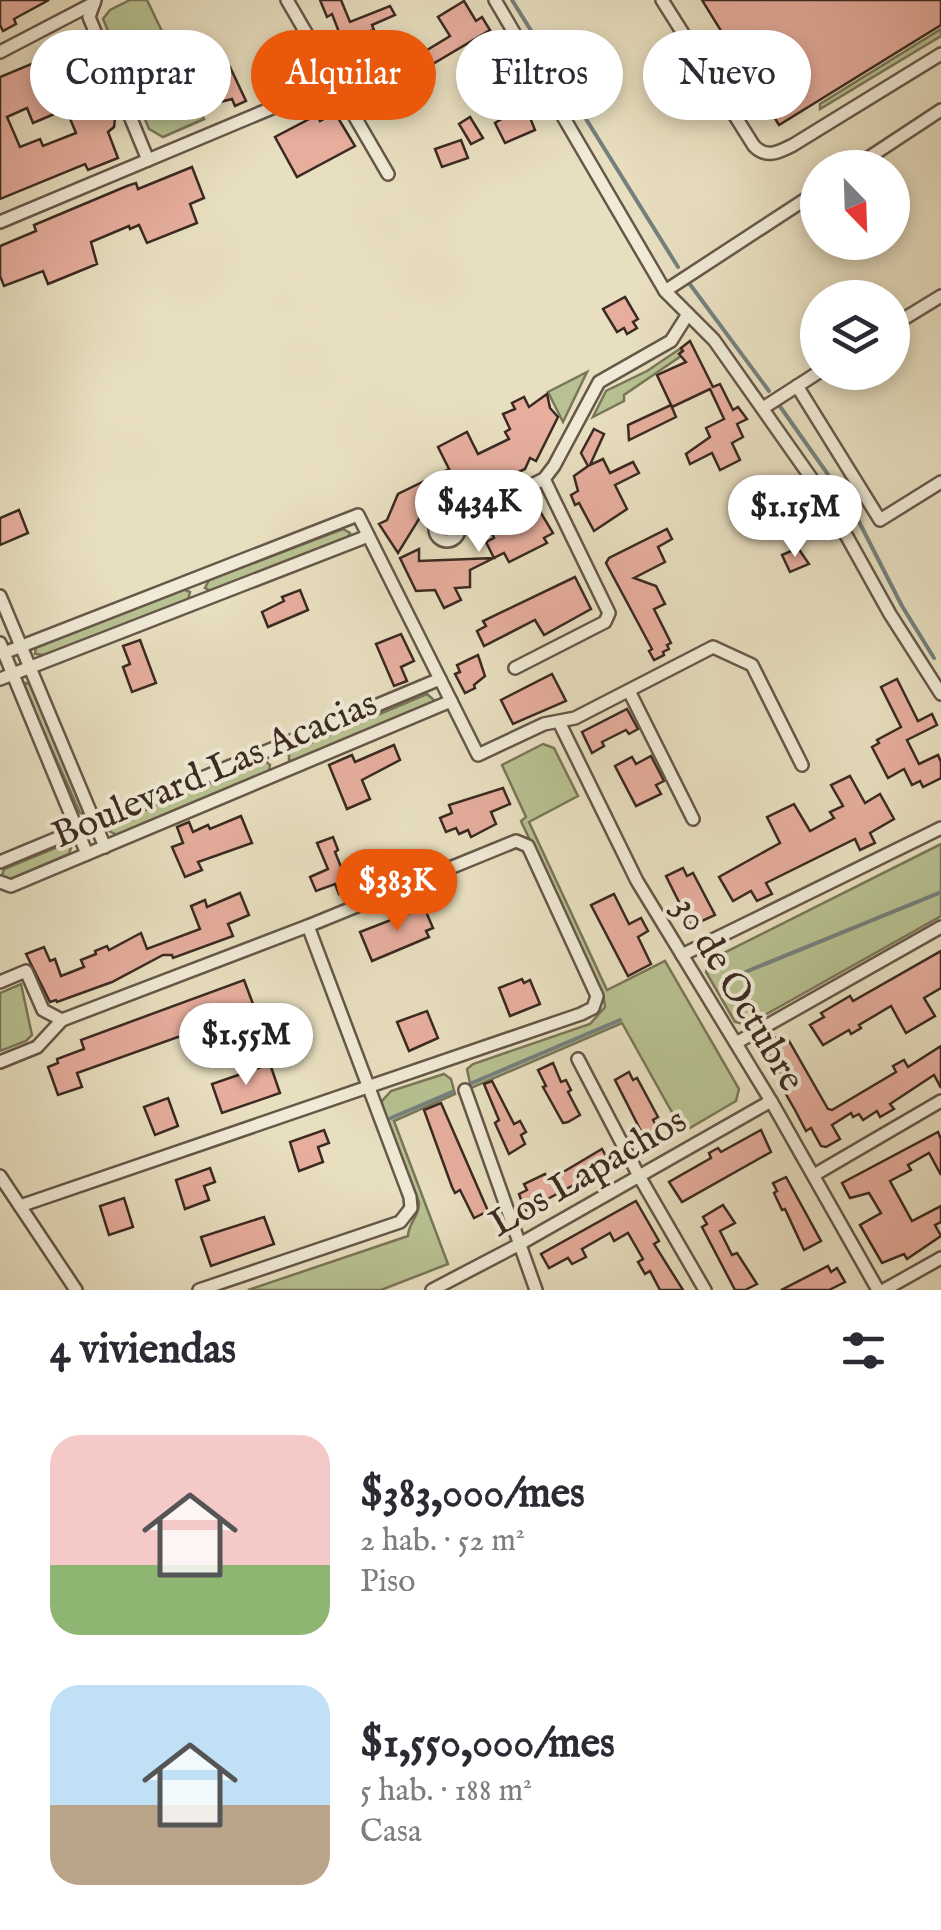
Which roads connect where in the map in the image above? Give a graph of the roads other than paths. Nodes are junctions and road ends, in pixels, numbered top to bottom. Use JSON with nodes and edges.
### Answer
{"nodes":[{"id":1,"x":287,"y":0,"type":"edge"},
{"id":2,"x":495,"y":0,"type":"edge"},
{"id":3,"x":662,"y":0,"type":"edge"},
{"id":4,"x":94,"y":1,"type":"edge"},
{"id":5,"x":304,"y":30,"type":"edge"},
{"id":6,"x":0,"y":52,"type":"edge"},
{"id":7,"x":941,"y":54,"type":"edge"},
{"id":8,"x":941,"y":110,"type":"edge"},
{"id":9,"x":251,"y":117,"type":"edge"},
{"id":10,"x":356,"y":120,"type":"edge"},
{"id":11,"x":880,"y":150,"type":"edge"},
{"id":12,"x":148,"y":160,"type":"junction"},
{"id":13,"x":388,"y":174,"type":"dead end"},
{"id":14,"x":800,"y":203,"type":"edge"},
{"id":15,"x":0,"y":222,"type":"edge"},
{"id":16,"x":665,"y":291,"type":"junction"},
{"id":17,"x":941,"y":296,"type":"edge"},
{"id":18,"x":688,"y":314,"type":"junction"},
{"id":19,"x":910,"y":315,"type":"edge"},
{"id":20,"x":800,"y":384,"type":"edge"},
{"id":21,"x":797,"y":386,"type":"junction"},
{"id":22,"x":763,"y":408,"type":"junction"},
{"id":23,"x":544,"y":480,"type":"junction"},
{"id":24,"x":941,"y":482,"type":"edge"},
{"id":25,"x":457,"y":522,"type":"dead end"},
{"id":26,"x":368,"y":536,"type":"junction"},
{"id":27,"x":195,"y":578,"type":"junction"},
{"id":28,"x":0,"y":596,"type":"edge"},
{"id":29,"x":205,"y":600,"type":"junction"},
{"id":30,"x":20,"y":646,"type":"junction"},
{"id":31,"x":2,"y":648,"type":"edge"},
{"id":32,"x":30,"y":668,"type":"junction"},
{"id":33,"x":515,"y":668,"type":"dead end"},
{"id":34,"x":6,"y":677,"type":"edge"},
{"id":35,"x":440,"y":679,"type":"junction"},
{"id":36,"x":629,"y":690,"type":"junction"},
{"id":37,"x":940,"y":692,"type":"edge"},
{"id":38,"x":451,"y":700,"type":"junction"},
{"id":39,"x":560,"y":722,"type":"junction"},
{"id":40,"x":272,"y":749,"type":"junction"},
{"id":41,"x":802,"y":765,"type":"dead end"},
{"id":42,"x":282,"y":772,"type":"junction"},
{"id":43,"x":693,"y":819,"type":"dead end"},
{"id":44,"x":95,"y":823,"type":"junction"},
{"id":45,"x":941,"y":828,"type":"edge"},
{"id":46,"x":78,"y":830,"type":"junction"},
{"id":47,"x":104,"y":847,"type":"junction"},
{"id":48,"x":87,"y":854,"type":"junction"},
{"id":49,"x":0,"y":862,"type":"edge"},
{"id":50,"x":0,"y":882,"type":"edge"},
{"id":51,"x":308,"y":926,"type":"junction"},
{"id":52,"x":941,"y":927,"type":"edge"},
{"id":53,"x":682,"y":955,"type":"junction"},
{"id":54,"x":0,"y":982,"type":"edge"},
{"id":55,"x":62,"y":1020,"type":"junction"},
{"id":56,"x":736,"y":1043,"type":"junction"},
{"id":57,"x":578,"y":1059,"type":"dead end"},
{"id":58,"x":0,"y":1062,"type":"edge"},
{"id":59,"x":370,"y":1086,"type":"junction"},
{"id":60,"x":466,"y":1090,"type":"dead end"},
{"id":61,"x":771,"y":1100,"type":"junction"},
{"id":62,"x":941,"y":1101,"type":"edge"},
{"id":63,"x":0,"y":1176,"type":"edge"},
{"id":64,"x":639,"y":1176,"type":"junction"},
{"id":65,"x":814,"y":1176,"type":"junction"},
{"id":66,"x":20,"y":1206,"type":"junction"},
{"id":67,"x":518,"y":1245,"type":"junction"},
{"id":68,"x":941,"y":1258,"type":"edge"},
{"id":69,"x":76,"y":1290,"type":"edge"},
{"id":70,"x":199,"y":1290,"type":"edge"},
{"id":71,"x":432,"y":1290,"type":"edge"},
{"id":72,"x":536,"y":1290,"type":"edge"},
{"id":73,"x":704,"y":1290,"type":"edge"},
{"id":74,"x":881,"y":1290,"type":"edge"}],
"edges":[{"from":1,"to":5,"type":"street"},
{"from":2,"to":16,"type":"street"},
{"from":3,"to":7,"type":"street"},
{"from":4,"to":6,"type":"street"},
{"from":4,"to":12,"type":"street"},
{"from":8,"to":11,"type":"street"},
{"from":9,"to":12,"type":"street"},
{"from":10,"to":13,"type":"street"},
{"from":12,"to":15,"type":"street"},
{"from":14,"to":16,"type":"street"},
{"from":16,"to":18,"type":"street"},
{"from":17,"to":19,"type":"street"},
{"from":18,"to":22,"type":"street"},
{"from":18,"to":23,"type":"street"},
{"from":20,"to":21,"type":"street"},
{"from":21,"to":22,"type":"street"},
{"from":21,"to":24,"type":"street"},
{"from":22,"to":37,"type":"street"},
{"from":23,"to":25,"type":"street"},
{"from":23,"to":33,"type":"street"},
{"from":26,"to":27,"type":"street"},
{"from":26,"to":29,"type":"street"},
{"from":26,"to":35,"type":"street"},
{"from":27,"to":29,"type":"street"},
{"from":27,"to":30,"type":"street"},
{"from":28,"to":30,"type":"street"},
{"from":29,"to":32,"type":"street"},
{"from":30,"to":31,"type":"street"},
{"from":30,"to":32,"type":"street"},
{"from":31,"to":34,"type":"street"},
{"from":32,"to":34,"type":"street"},
{"from":32,"to":44,"type":"street"},
{"from":34,"to":46,"type":"street"},
{"from":35,"to":38,"type":"street"},
{"from":35,"to":40,"type":"street","name":"Boulevard Las Acacias"},
{"from":36,"to":39,"type":"street"},
{"from":36,"to":41,"type":"street"},
{"from":36,"to":43,"type":"street"},
{"from":38,"to":39,"type":"street"},
{"from":38,"to":42,"type":"street","name":"Boulevard Las Acacias"},
{"from":39,"to":53,"type":"street","name":"30 de Octubre"},
{"from":40,"to":42,"type":"street"},
{"from":40,"to":44,"type":"street","name":"Boulevard Las Acacias"},
{"from":42,"to":47,"type":"street","name":"Boulevard Las Acacias"},
{"from":44,"to":46,"type":"street","name":"Boulevard Las Acacias"},
{"from":44,"to":47,"type":"street"},
{"from":45,"to":53,"type":"street"},
{"from":46,"to":48,"type":"street"},
{"from":46,"to":49,"type":"street","name":"Boulevard Las Acacias"},
{"from":47,"to":48,"type":"street","name":"Boulevard Las Acacias"},
{"from":48,"to":50,"type":"street","name":"Boulevard Las Acacias"},
{"from":51,"to":55,"type":"street"},
{"from":51,"to":59,"type":"street"},
{"from":51,"to":59,"type":"street"},
{"from":52,"to":56,"type":"street"},
{"from":53,"to":56,"type":"street","name":"30 de Octubre"},
{"from":54,"to":55,"type":"street"},
{"from":55,"to":58,"type":"street"},
{"from":56,"to":61,"type":"street","name":"30 de Octubre"},
{"from":57,"to":64,"type":"street"},
{"from":59,"to":66,"type":"street"},
{"from":59,"to":70,"type":"street"},
{"from":60,"to":67,"type":"street"},
{"from":61,"to":64,"type":"street","name":"Los Lapachos"},
{"from":61,"to":65,"type":"street","name":"30 de Octubre"},
{"from":62,"to":65,"type":"street"},
{"from":63,"to":66,"type":"street"},
{"from":64,"to":67,"type":"street","name":"Los Lapachos"},
{"from":64,"to":73,"type":"street"},
{"from":65,"to":74,"type":"street","name":"30 de Octubre"},
{"from":66,"to":69,"type":"street"},
{"from":67,"to":71,"type":"street","name":"Los Lapachos"},
{"from":67,"to":72,"type":"street"},
{"from":68,"to":74,"type":"street"}]}
